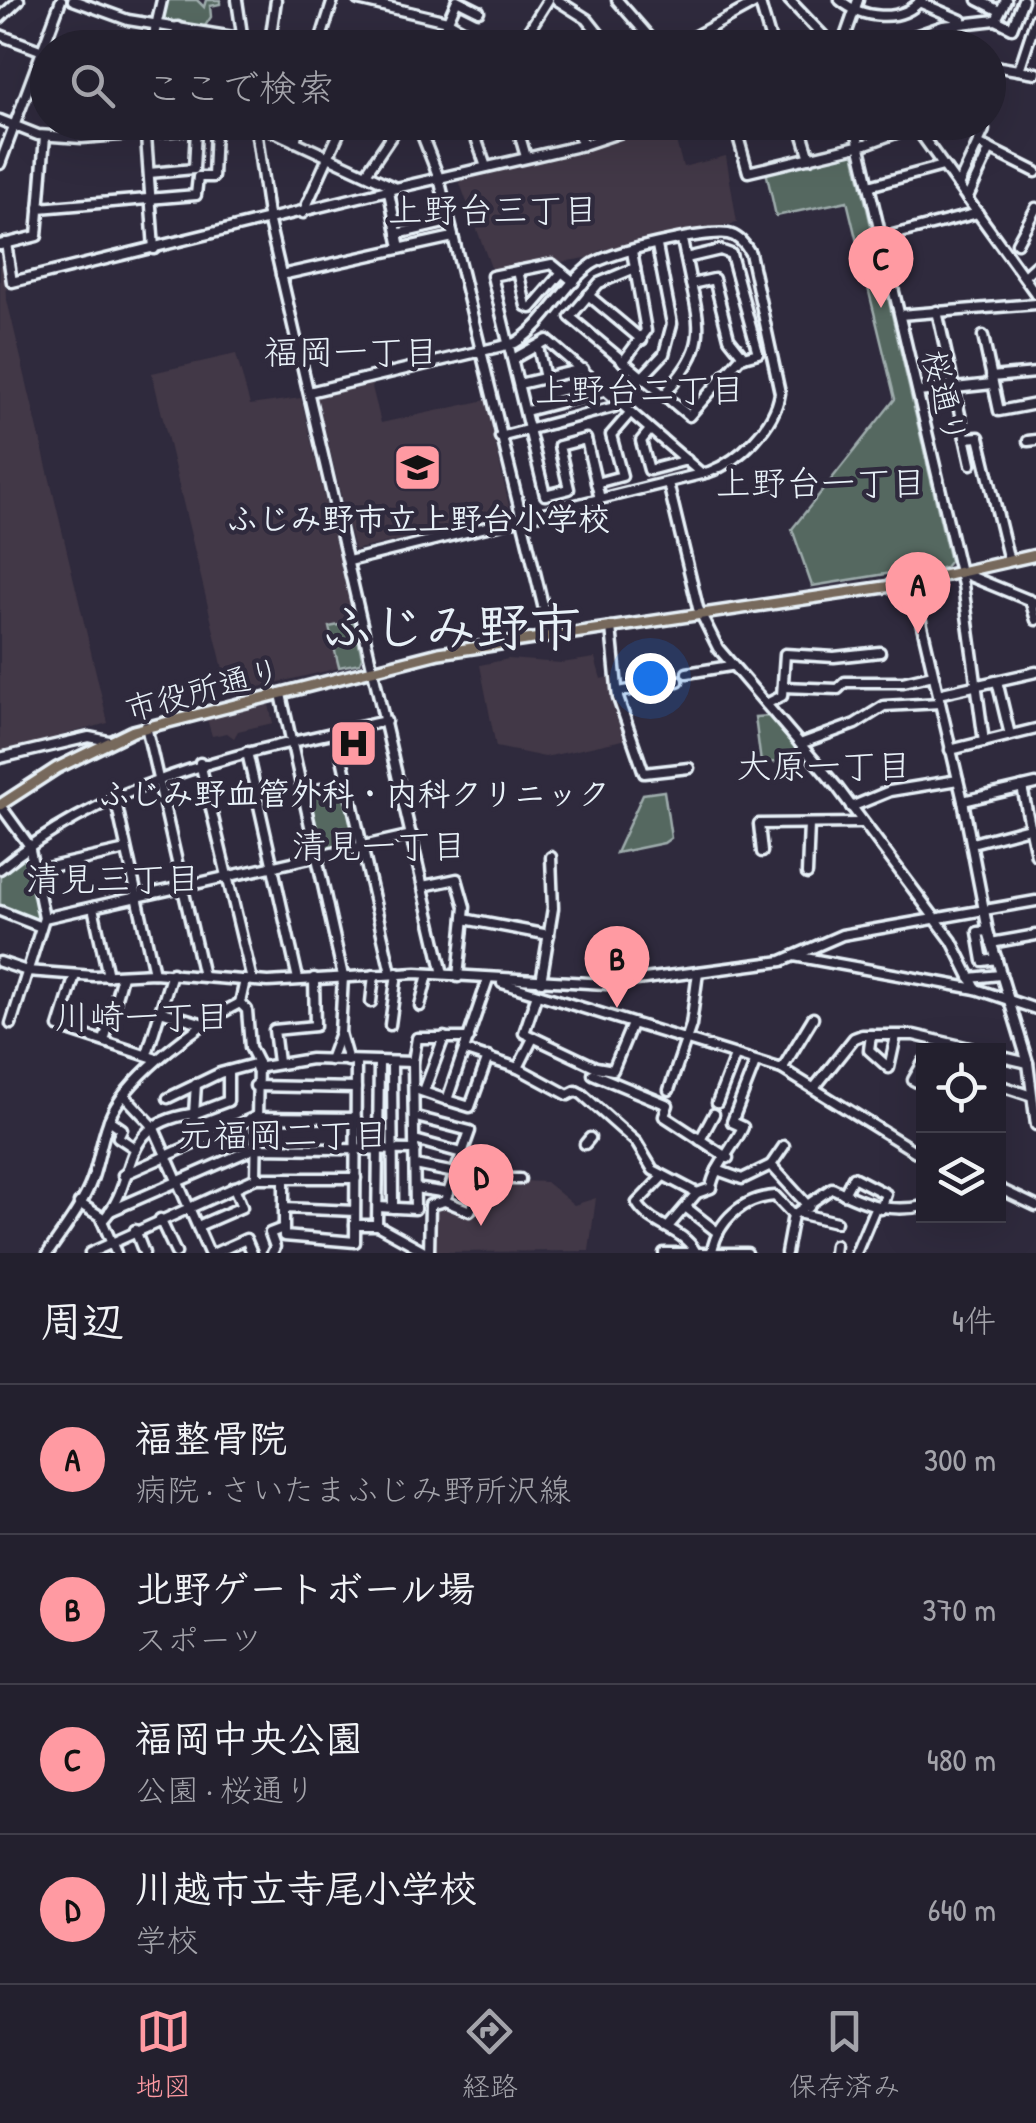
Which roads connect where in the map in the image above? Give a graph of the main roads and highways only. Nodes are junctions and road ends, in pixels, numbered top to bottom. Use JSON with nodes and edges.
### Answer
{"nodes":[{"id":1,"x":1036,"y":555,"type":"edge"},
{"id":2,"x":0,"y":805,"type":"edge"}],
"edges":[{"from":1,"to":2,"type":"main road","name":"市役所通り"}]}
